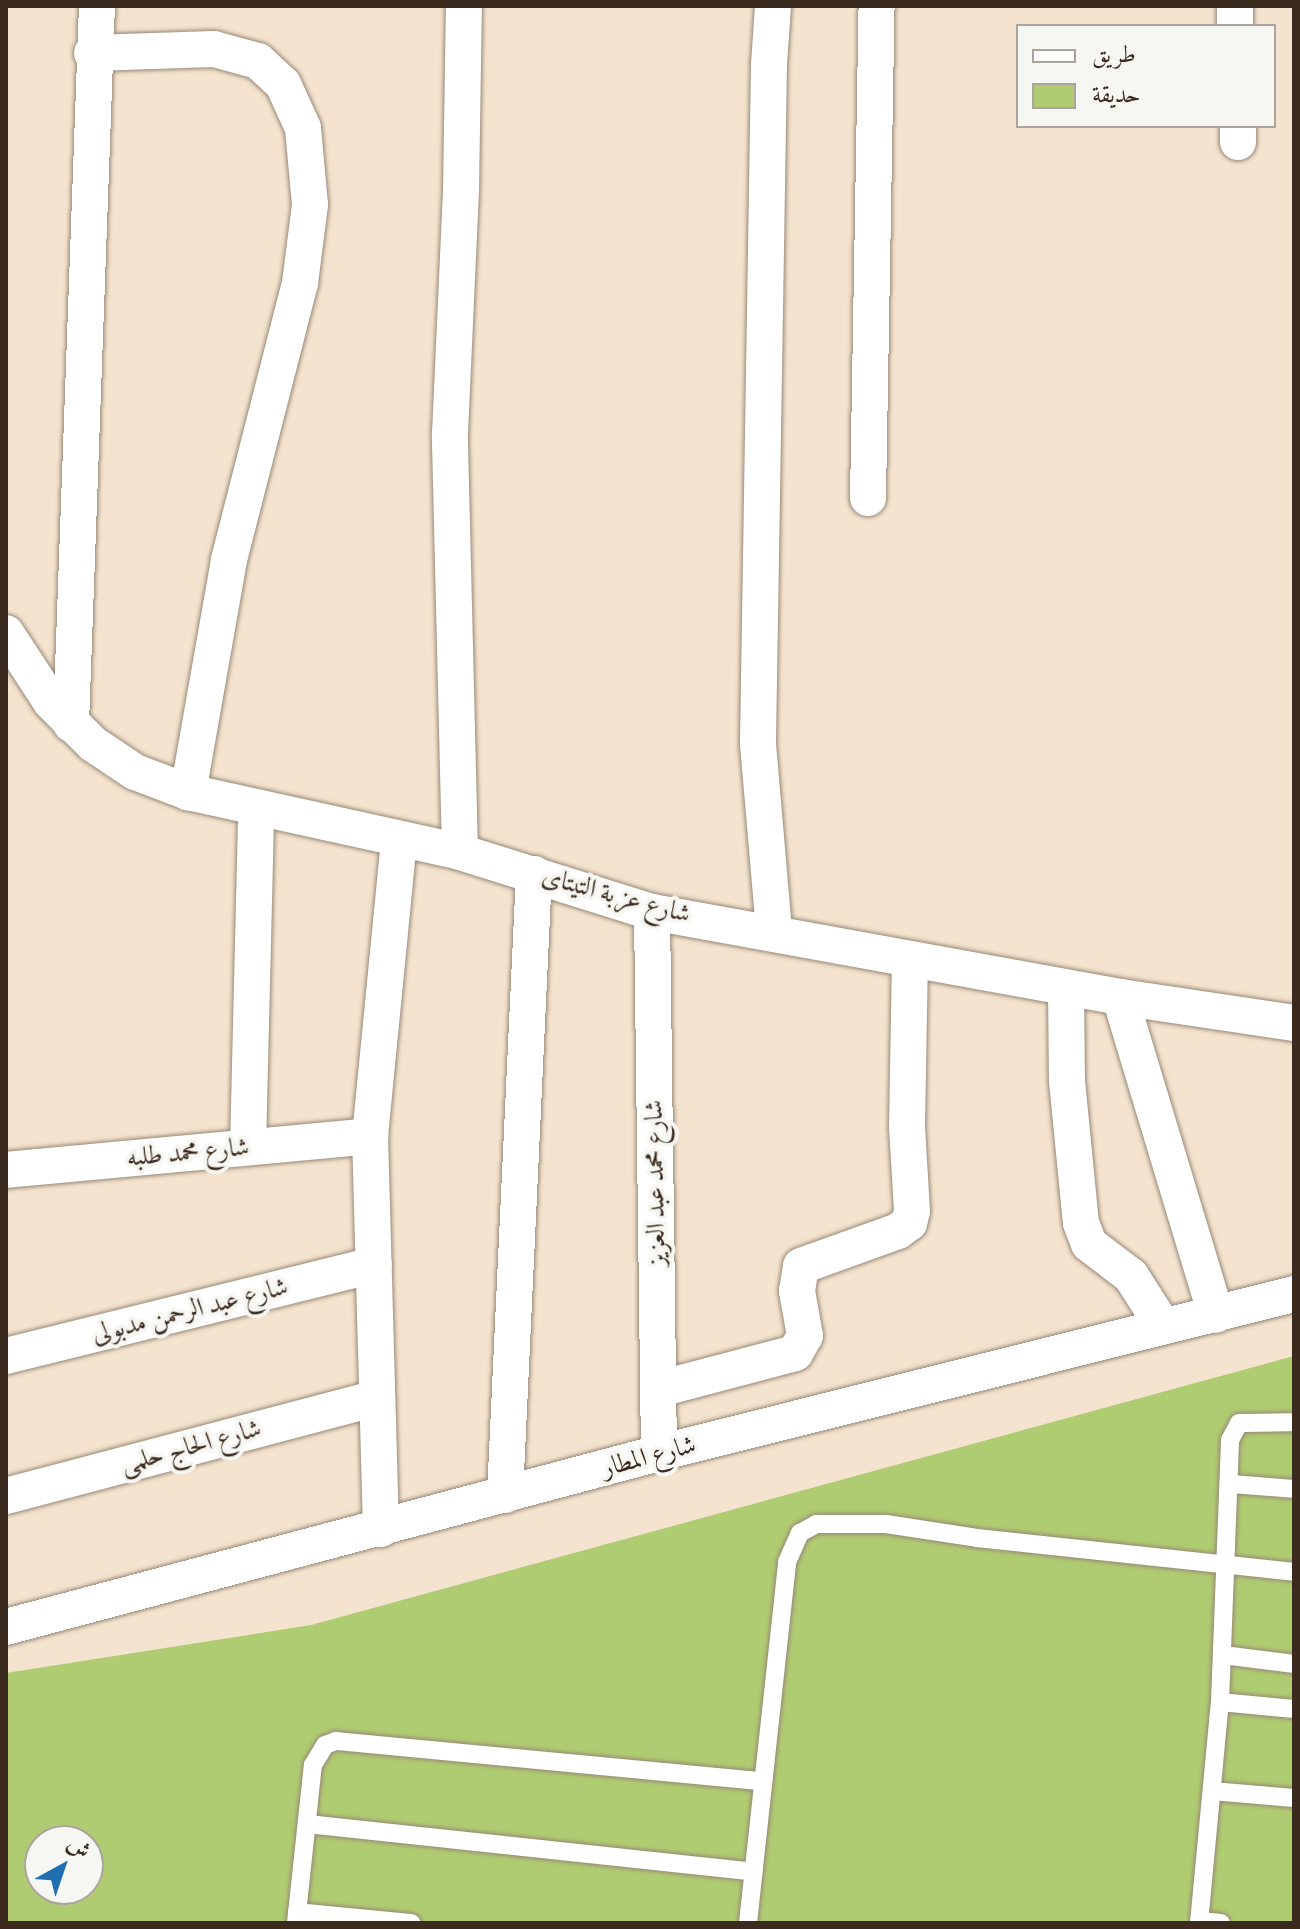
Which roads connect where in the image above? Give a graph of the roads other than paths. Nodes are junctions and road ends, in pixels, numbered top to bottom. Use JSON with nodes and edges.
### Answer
{"nodes":[{"id":1,"x":97,"y":6,"type":"edge"},
{"id":2,"x":464,"y":6,"type":"edge"},
{"id":3,"x":773,"y":6,"type":"edge"},
{"id":4,"x":877,"y":6,"type":"edge"},
{"id":5,"x":92,"y":53,"type":"junction"},
{"id":6,"x":868,"y":498,"type":"dead end"},
{"id":7,"x":6,"y":633,"type":"edge"},
{"id":8,"x":17,"y":673,"type":"edge"},
{"id":9,"x":71,"y":724,"type":"junction"},
{"id":10,"x":188,"y":792,"type":"junction"},
{"id":11,"x":256,"y":809,"type":"junction"},
{"id":12,"x":399,"y":840,"type":"junction"},
{"id":13,"x":460,"y":852,"type":"junction"},
{"id":14,"x":534,"y":874,"type":"junction"},
{"id":15,"x":652,"y":912,"type":"junction"},
{"id":16,"x":774,"y":932,"type":"junction"},
{"id":17,"x":910,"y":960,"type":"junction"},
{"id":18,"x":1066,"y":988,"type":"junction"},
{"id":19,"x":1120,"y":997,"type":"junction"},
{"id":20,"x":1294,"y":1023,"type":"edge"},
{"id":21,"x":370,"y":1136,"type":"junction"},
{"id":22,"x":248,"y":1147,"type":"junction"},
{"id":23,"x":6,"y":1170,"type":"edge"},
{"id":24,"x":374,"y":1265,"type":"junction"},
{"id":25,"x":1294,"y":1294,"type":"edge"},
{"id":26,"x":1216,"y":1315,"type":"junction"},
{"id":27,"x":1163,"y":1326,"type":"junction"},
{"id":28,"x":6,"y":1356,"type":"edge"},
{"id":29,"x":659,"y":1389,"type":"junction"},
{"id":30,"x":377,"y":1398,"type":"junction"},
{"id":31,"x":1294,"y":1422,"type":"edge"},
{"id":32,"x":659,"y":1453,"type":"junction"},
{"id":33,"x":1231,"y":1484,"type":"junction"},
{"id":34,"x":1294,"y":1489,"type":"edge"},
{"id":35,"x":505,"y":1495,"type":"junction"},
{"id":36,"x":6,"y":1496,"type":"edge"},
{"id":37,"x":381,"y":1529,"type":"junction"},
{"id":38,"x":1228,"y":1565,"type":"junction"},
{"id":39,"x":1294,"y":1572,"type":"edge"},
{"id":40,"x":6,"y":1627,"type":"edge"},
{"id":41,"x":1223,"y":1655,"type":"junction"},
{"id":42,"x":1294,"y":1664,"type":"edge"},
{"id":43,"x":1220,"y":1702,"type":"junction"},
{"id":44,"x":1294,"y":1709,"type":"edge"},
{"id":45,"x":763,"y":1781,"type":"junction"},
{"id":46,"x":1212,"y":1791,"type":"junction"},
{"id":47,"x":1294,"y":1798,"type":"edge"},
{"id":48,"x":307,"y":1824,"type":"junction"},
{"id":49,"x":753,"y":1872,"type":"junction"},
{"id":50,"x":296,"y":1918,"type":"edge"},
{"id":51,"x":1199,"y":1922,"type":"edge"},
{"id":52,"x":411,"y":1923,"type":"edge"},
{"id":53,"x":748,"y":1923,"type":"edge"},
{"id":54,"x":1221,"y":1923,"type":"edge"}],
"edges":[{"from":1,"to":5,"type":"street"},
{"from":2,"to":13,"type":"street"},
{"from":3,"to":16,"type":"street"},
{"from":4,"to":6,"type":"street"},
{"from":5,"to":9,"type":"street"},
{"from":5,"to":10,"type":"street"},
{"from":7,"to":8,"type":"street","name":"شارع عزبة التيتاى"},
{"from":8,"to":9,"type":"street","name":"شارع عزبة التيتاى"},
{"from":9,"to":10,"type":"street","name":"شارع عزبة التيتاى"},
{"from":10,"to":11,"type":"street","name":"شارع عزبة التيتاى"},
{"from":11,"to":12,"type":"street","name":"شارع عزبة التيتاى"},
{"from":11,"to":22,"type":"street"},
{"from":12,"to":13,"type":"street","name":"شارع عزبة التيتاى"},
{"from":12,"to":21,"type":"street"},
{"from":13,"to":14,"type":"street","name":"شارع عزبة التيتاى"},
{"from":14,"to":15,"type":"street","name":"شارع عزبة التيتاى"},
{"from":14,"to":35,"type":"street"},
{"from":15,"to":16,"type":"street","name":"شارع عزبة التيتاى"},
{"from":15,"to":29,"type":"street","name":"شارع محمد عبد العزيز"},
{"from":16,"to":17,"type":"street","name":"شارع عزبة التيتاى"},
{"from":17,"to":18,"type":"street","name":"شارع عزبة التيتاى"},
{"from":17,"to":29,"type":"street"},
{"from":18,"to":19,"type":"street","name":"شارع عزبة التيتاى"},
{"from":18,"to":27,"type":"street"},
{"from":19,"to":20,"type":"street","name":"شارع عزبة التيتاى"},
{"from":19,"to":26,"type":"street"},
{"from":21,"to":22,"type":"street","name":"شارع محمد طلبه"},
{"from":21,"to":24,"type":"street"},
{"from":22,"to":23,"type":"street","name":"شارع محمد طلبه"},
{"from":24,"to":28,"type":"street","name":"شارع عبد الرحمن مدبولى"},
{"from":24,"to":30,"type":"street"},
{"from":25,"to":26,"type":"street","name":"شارع المطار"},
{"from":26,"to":27,"type":"street","name":"شارع المطار"},
{"from":27,"to":32,"type":"street","name":"شارع المطار"},
{"from":29,"to":32,"type":"street","name":"شارع محمد عبد العزيز"},
{"from":30,"to":36,"type":"street","name":"شارع الحاج حلمى"},
{"from":30,"to":37,"type":"street"},
{"from":31,"to":33,"type":"lane"},
{"from":32,"to":35,"type":"street","name":"شارع المطار"},
{"from":33,"to":34,"type":"lane"},
{"from":33,"to":38,"type":"lane"},
{"from":35,"to":37,"type":"street","name":"شارع المطار"},
{"from":37,"to":40,"type":"street","name":"شارع المطار"},
{"from":38,"to":39,"type":"lane"},
{"from":38,"to":41,"type":"lane"},
{"from":38,"to":45,"type":"lane"},
{"from":41,"to":42,"type":"lane"},
{"from":41,"to":43,"type":"lane"},
{"from":43,"to":44,"type":"lane"},
{"from":43,"to":46,"type":"lane"},
{"from":45,"to":48,"type":"lane"},
{"from":45,"to":49,"type":"lane"},
{"from":46,"to":47,"type":"lane"},
{"from":46,"to":51,"type":"lane"},
{"from":48,"to":49,"type":"lane"},
{"from":48,"to":50,"type":"lane"},
{"from":49,"to":53,"type":"lane"},
{"from":50,"to":52,"type":"lane"},
{"from":51,"to":54,"type":"lane"}]}
